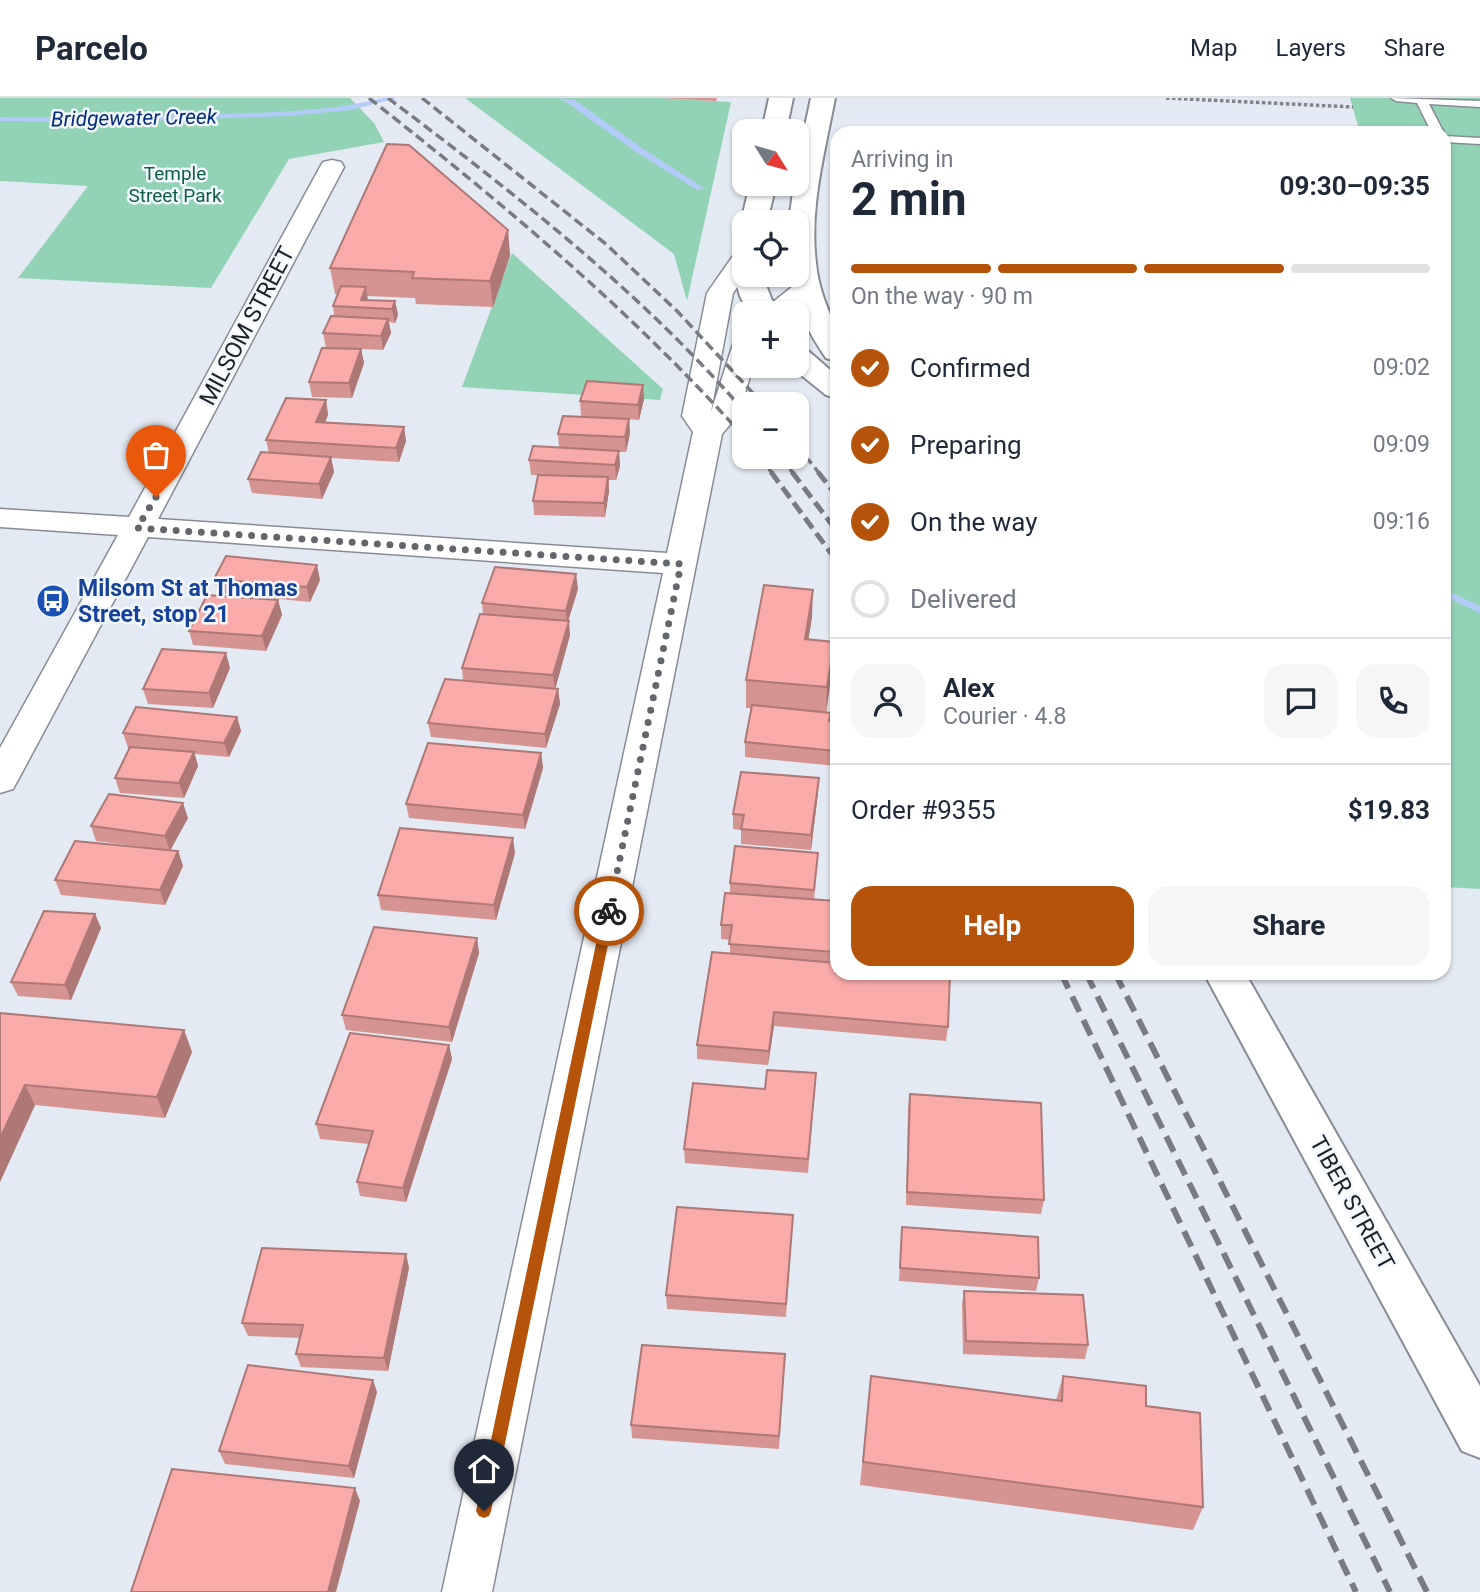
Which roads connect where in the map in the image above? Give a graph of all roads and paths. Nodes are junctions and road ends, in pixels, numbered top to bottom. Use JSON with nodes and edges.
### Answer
{"nodes":[{"id":1,"x":780,"y":98,"type":"edge"},
{"id":2,"x":823,"y":98,"type":"edge"},
{"id":3,"x":1166,"y":98,"type":"edge"},
{"id":4,"x":1396,"y":98,"type":"edge"},
{"id":5,"x":1422,"y":101,"type":"junction"},
{"id":6,"x":1480,"y":104,"type":"edge"},
{"id":7,"x":1353,"y":107,"type":"dead end"},
{"id":8,"x":776,"y":119,"type":"edge"},
{"id":9,"x":1434,"y":126,"type":"edge"},
{"id":10,"x":1451,"y":139,"type":"edge"},
{"id":11,"x":1480,"y":141,"type":"edge"},
{"id":12,"x":332,"y":167,"type":"dead end"},
{"id":13,"x":732,"y":276,"type":"edge"},
{"id":14,"x":806,"y":289,"type":"junction"},
{"id":15,"x":789,"y":301,"type":"edge"},
{"id":16,"x":830,"y":344,"type":"edge"},
{"id":17,"x":809,"y":369,"type":"edge"},
{"id":18,"x":735,"y":378,"type":"edge"},
{"id":19,"x":830,"y":384,"type":"edge"},
{"id":20,"x":708,"y":432,"type":"junction"},
{"id":21,"x":0,"y":518,"type":"edge"},
{"id":22,"x":137,"y":528,"type":"junction"},
{"id":23,"x":681,"y":564,"type":"junction"},
{"id":24,"x":0,"y":780,"type":"edge"},
{"id":25,"x":1228,"y":980,"type":"edge"},
{"id":26,"x":1480,"y":1434,"type":"edge"},
{"id":27,"x":467,"y":1592,"type":"edge"}],
"edges":[{"from":1,"to":8,"type":"main road"},
{"from":2,"to":14,"type":"main road"},
{"from":3,"to":7,"type":"path"},
{"from":4,"to":5,"type":"lane"},
{"from":5,"to":6,"type":"lane"},
{"from":5,"to":9,"type":"lane"},
{"from":10,"to":11,"type":"lane"},
{"from":12,"to":22,"type":"street","name":"MILSOM STREET"},
{"from":13,"to":20,"type":"street"},
{"from":14,"to":15,"type":"street"},
{"from":14,"to":16,"type":"main road"},
{"from":17,"to":19,"type":"main road"},
{"from":18,"to":20,"type":"street"},
{"from":20,"to":23,"type":"street"},
{"from":21,"to":22,"type":"street"},
{"from":22,"to":23,"type":"street"},
{"from":22,"to":24,"type":"street","name":"MILSOM STREET"},
{"from":23,"to":27,"type":"street"},
{"from":25,"to":26,"type":"main road","name":"TIBER STREET"}]}
